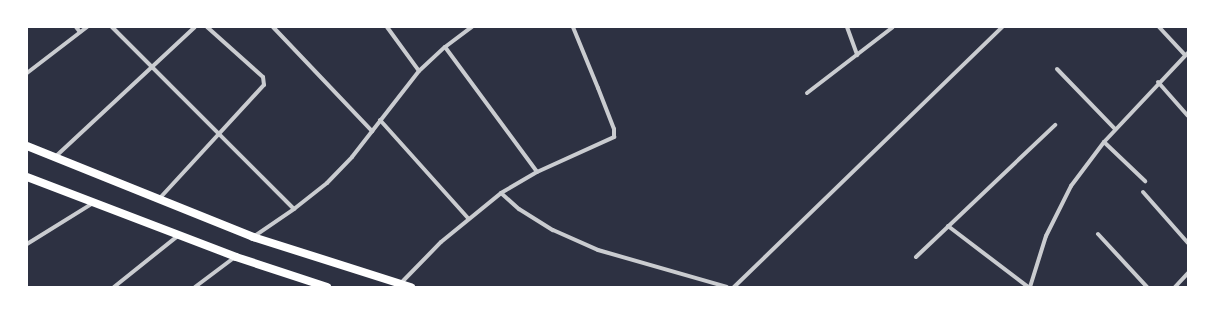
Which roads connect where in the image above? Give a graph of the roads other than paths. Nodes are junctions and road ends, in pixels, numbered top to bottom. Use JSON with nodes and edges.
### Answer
{"nodes":[{"id":1,"x":76,"y":27,"type":"edge"},
{"id":2,"x":87,"y":27,"type":"edge"},
{"id":3,"x":112,"y":27,"type":"edge"},
{"id":4,"x":195,"y":27,"type":"edge"},
{"id":5,"x":207,"y":27,"type":"edge"},
{"id":6,"x":273,"y":27,"type":"edge"},
{"id":7,"x":387,"y":27,"type":"edge"},
{"id":8,"x":472,"y":27,"type":"edge"},
{"id":9,"x":573,"y":27,"type":"edge"},
{"id":10,"x":848,"y":27,"type":"edge"},
{"id":11,"x":893,"y":27,"type":"edge"},
{"id":12,"x":1002,"y":27,"type":"edge"},
{"id":13,"x":1159,"y":27,"type":"edge"},
{"id":14,"x":80,"y":32,"type":"junction"},
{"id":15,"x":445,"y":47,"type":"junction"},
{"id":16,"x":1186,"y":54,"type":"edge"},
{"id":17,"x":857,"y":55,"type":"junction"},
{"id":18,"x":153,"y":66,"type":"junction"},
{"id":19,"x":1057,"y":69,"type":"dead end"},
{"id":20,"x":419,"y":71,"type":"junction"},
{"id":21,"x":27,"y":73,"type":"edge"},
{"id":22,"x":1158,"y":82,"type":"junction"},
{"id":23,"x":807,"y":93,"type":"dead end"},
{"id":24,"x":1188,"y":116,"type":"edge"},
{"id":25,"x":380,"y":120,"type":"junction"},
{"id":26,"x":1055,"y":125,"type":"dead end"},
{"id":27,"x":1115,"y":129,"type":"junction"},
{"id":28,"x":372,"y":131,"type":"junction"},
{"id":29,"x":220,"y":134,"type":"junction"},
{"id":30,"x":1104,"y":142,"type":"junction"},
{"id":31,"x":27,"y":146,"type":"edge"},
{"id":32,"x":54,"y":158,"type":"junction"},
{"id":33,"x":537,"y":172,"type":"junction"},
{"id":34,"x":27,"y":177,"type":"edge"},
{"id":35,"x":1145,"y":181,"type":"dead end"},
{"id":36,"x":1143,"y":192,"type":"dead end"},
{"id":37,"x":501,"y":193,"type":"junction"},
{"id":38,"x":159,"y":199,"type":"junction"},
{"id":39,"x":95,"y":202,"type":"junction"},
{"id":40,"x":294,"y":209,"type":"junction"},
{"id":41,"x":468,"y":218,"type":"junction"},
{"id":42,"x":948,"y":226,"type":"junction"},
{"id":43,"x":1098,"y":234,"type":"dead end"},
{"id":44,"x":179,"y":235,"type":"junction"},
{"id":45,"x":253,"y":237,"type":"junction"},
{"id":46,"x":1188,"y":243,"type":"edge"},
{"id":47,"x":27,"y":244,"type":"edge"},
{"id":48,"x":236,"y":256,"type":"junction"},
{"id":49,"x":916,"y":257,"type":"dead end"},
{"id":50,"x":1188,"y":273,"type":"edge"},
{"id":51,"x":401,"y":283,"type":"junction"},
{"id":52,"x":114,"y":287,"type":"edge"},
{"id":53,"x":195,"y":287,"type":"edge"},
{"id":54,"x":327,"y":287,"type":"edge"},
{"id":55,"x":411,"y":287,"type":"edge"},
{"id":56,"x":727,"y":287,"type":"edge"},
{"id":57,"x":734,"y":287,"type":"edge"},
{"id":58,"x":1029,"y":287,"type":"edge"},
{"id":59,"x":1148,"y":287,"type":"edge"},
{"id":60,"x":1175,"y":287,"type":"edge"}],
"edges":[{"from":1,"to":14,"type":"street"},
{"from":2,"to":14,"type":"street"},
{"from":3,"to":18,"type":"street"},
{"from":4,"to":18,"type":"street"},
{"from":5,"to":29,"type":"street"},
{"from":6,"to":28,"type":"street"},
{"from":7,"to":20,"type":"street"},
{"from":8,"to":15,"type":"street"},
{"from":9,"to":33,"type":"street"},
{"from":10,"to":17,"type":"street"},
{"from":11,"to":17,"type":"street"},
{"from":12,"to":57,"type":"street"},
{"from":13,"to":16,"type":"street"},
{"from":14,"to":21,"type":"street"},
{"from":15,"to":20,"type":"street"},
{"from":15,"to":33,"type":"street"},
{"from":16,"to":22,"type":"street"},
{"from":17,"to":23,"type":"street"},
{"from":18,"to":29,"type":"street"},
{"from":18,"to":32,"type":"street"},
{"from":19,"to":27,"type":"street"},
{"from":20,"to":25,"type":"street"},
{"from":22,"to":24,"type":"street"},
{"from":22,"to":27,"type":"street"},
{"from":25,"to":28,"type":"street"},
{"from":25,"to":41,"type":"street"},
{"from":26,"to":42,"type":"street"},
{"from":27,"to":30,"type":"street"},
{"from":28,"to":40,"type":"street"},
{"from":29,"to":38,"type":"street"},
{"from":29,"to":40,"type":"street"},
{"from":30,"to":35,"type":"street"},
{"from":30,"to":58,"type":"street"},
{"from":31,"to":32,"type":"main road"},
{"from":32,"to":38,"type":"main road"},
{"from":33,"to":37,"type":"street"},
{"from":34,"to":39,"type":"main road"},
{"from":36,"to":46,"type":"street"},
{"from":37,"to":41,"type":"street"},
{"from":37,"to":56,"type":"street"},
{"from":38,"to":45,"type":"main road"},
{"from":39,"to":44,"type":"main road"},
{"from":39,"to":47,"type":"street"},
{"from":40,"to":45,"type":"street"},
{"from":41,"to":51,"type":"street"},
{"from":42,"to":49,"type":"street"},
{"from":42,"to":58,"type":"street"},
{"from":43,"to":59,"type":"street"},
{"from":44,"to":48,"type":"main road"},
{"from":44,"to":52,"type":"street"},
{"from":45,"to":51,"type":"main road"},
{"from":48,"to":53,"type":"street"},
{"from":48,"to":54,"type":"main road"},
{"from":50,"to":60,"type":"street"},
{"from":51,"to":55,"type":"main road"}]}
